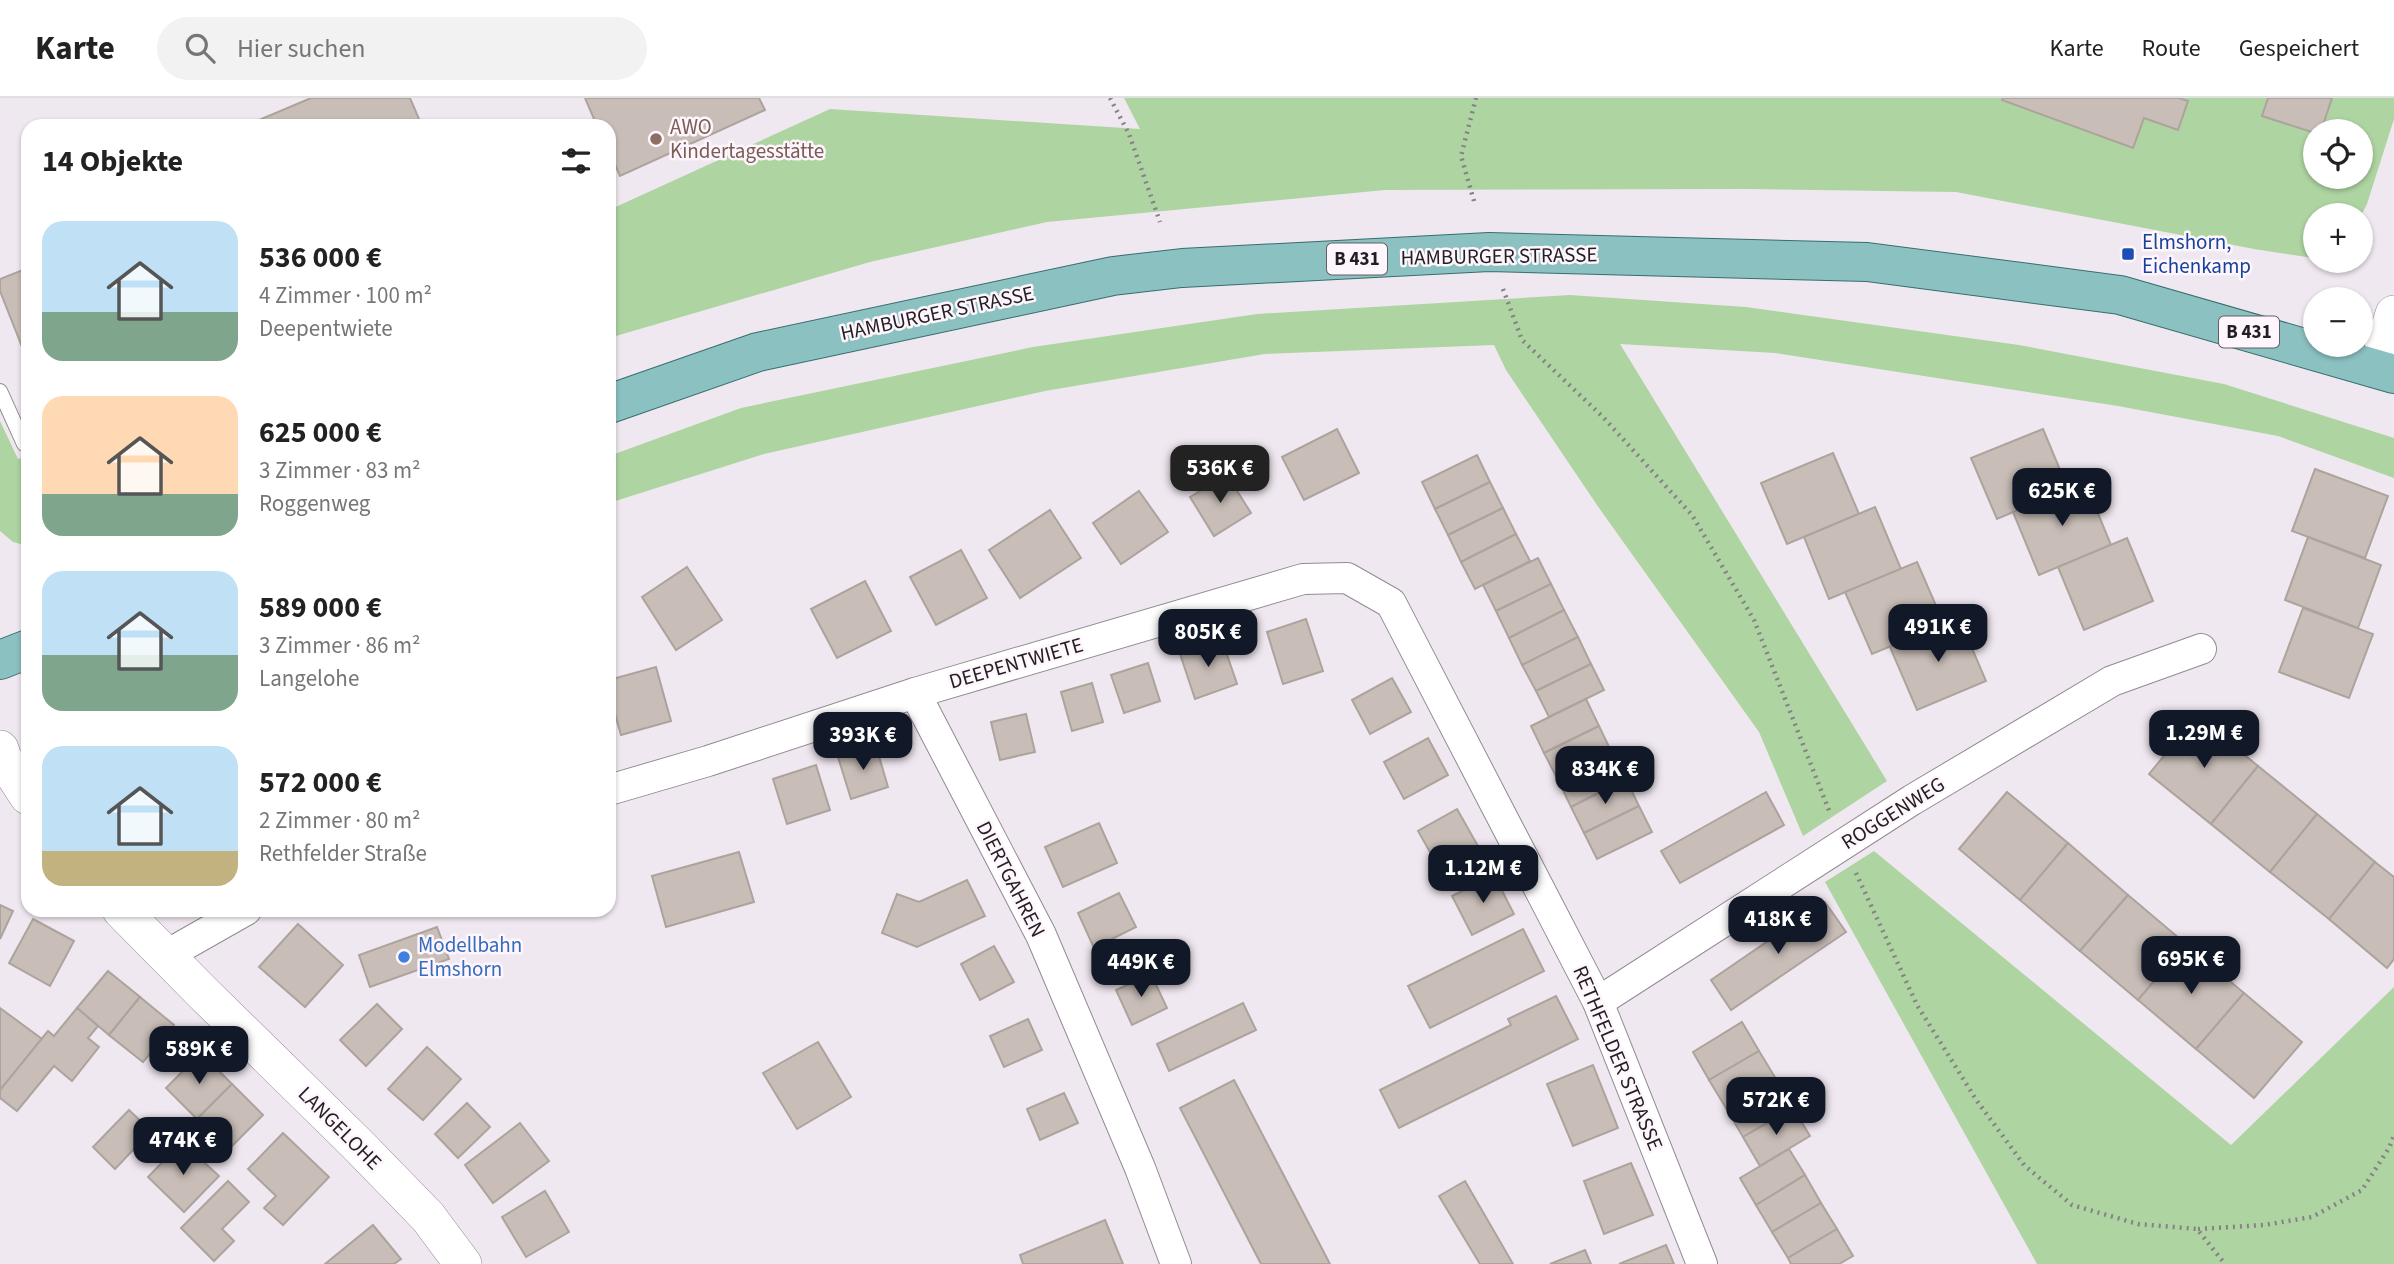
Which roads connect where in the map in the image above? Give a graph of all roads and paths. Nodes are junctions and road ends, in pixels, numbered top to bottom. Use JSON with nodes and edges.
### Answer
{"nodes":[{"id":1,"x":1110,"y":98,"type":"edge"},
{"id":2,"x":1476,"y":98,"type":"edge"},
{"id":3,"x":1475,"y":201,"type":"dead end"},
{"id":4,"x":1160,"y":222,"type":"dead end"},
{"id":5,"x":2394,"y":314,"type":"edge"},
{"id":6,"x":2386,"y":371,"type":"edge"},
{"id":7,"x":0,"y":391,"type":"edge"},
{"id":8,"x":616,"y":402,"type":"edge"},
{"id":9,"x":21,"y":437,"type":"edge"},
{"id":10,"x":1347,"y":578,"type":"joint"},
{"id":11,"x":2201,"y":649,"type":"dead end"},
{"id":12,"x":21,"y":652,"type":"edge"},
{"id":13,"x":0,"y":660,"type":"edge"},
{"id":14,"x":915,"y":693,"type":"junction"},
{"id":15,"x":0,"y":749,"type":"edge"},
{"id":16,"x":21,"y":785,"type":"edge"},
{"id":17,"x":616,"y":788,"type":"edge"},
{"id":18,"x":128,"y":917,"type":"edge"},
{"id":19,"x":234,"y":917,"type":"edge"},
{"id":20,"x":165,"y":956,"type":"junction"},
{"id":21,"x":1598,"y":1002,"type":"junction"},
{"id":22,"x":2394,"y":1136,"type":"edge"},
{"id":23,"x":2197,"y":1230,"type":"dead end"},
{"id":24,"x":463,"y":1264,"type":"edge"},
{"id":25,"x":1176,"y":1264,"type":"edge"},
{"id":26,"x":1702,"y":1264,"type":"edge"}],
"edges":[{"from":1,"to":4,"type":"path"},
{"from":2,"to":3,"type":"path"},
{"from":5,"to":6,"type":"street"},
{"from":6,"to":8,"type":"main road","name":"HAMBURGER STRASSE","number":"B 431"},
{"from":7,"to":9,"type":"lane"},
{"from":10,"to":14,"type":"street","name":"DEEPENTWIETE"},
{"from":10,"to":21,"type":"street","name":"RETHFELDER STRASSE"},
{"from":11,"to":21,"type":"street","name":"ROGGENWEG"},
{"from":12,"to":13,"type":"main road"},
{"from":14,"to":17,"type":"street","name":"DEEPENTWIETE"},
{"from":14,"to":25,"type":"street","name":"DIERTGAHREN"},
{"from":15,"to":16,"type":"street"},
{"from":18,"to":20,"type":"street","name":"LANGELOHE"},
{"from":19,"to":20,"type":"street"},
{"from":20,"to":24,"type":"street","name":"LANGELOHE"},
{"from":21,"to":26,"type":"street","name":"RETHFELDER STRASSE"},
{"from":22,"to":23,"type":"path"}]}
